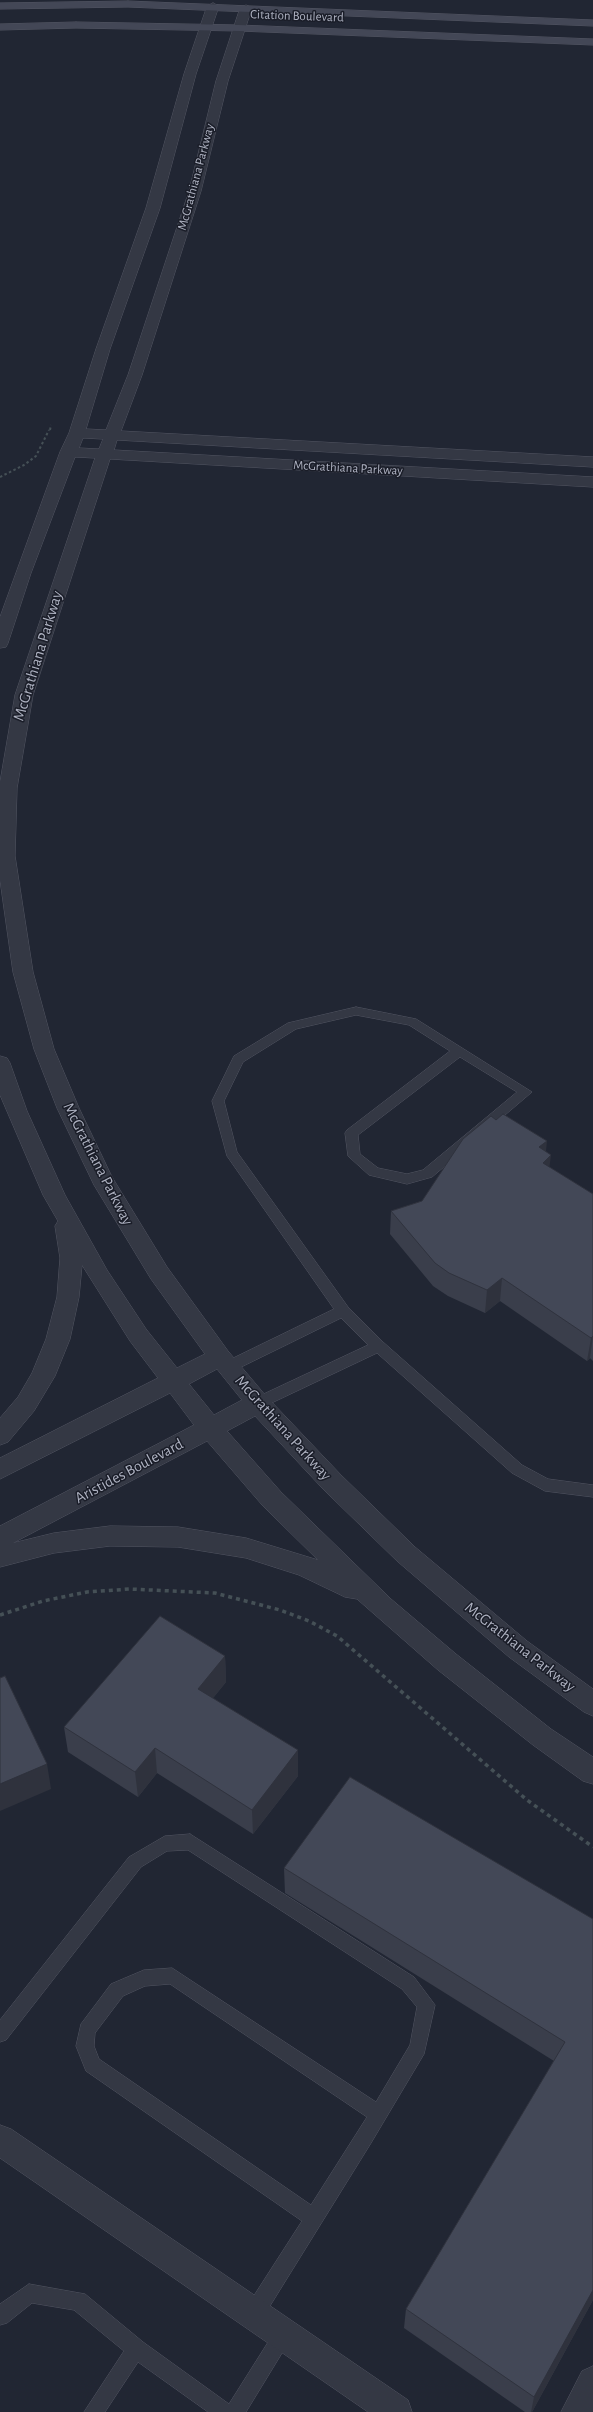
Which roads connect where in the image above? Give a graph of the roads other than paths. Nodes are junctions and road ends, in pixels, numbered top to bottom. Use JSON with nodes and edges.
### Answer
{"nodes":[{"id":1,"x":0,"y":6,"type":"edge"},
{"id":2,"x":213,"y":6,"type":"junction"},
{"id":3,"x":246,"y":8,"type":"junction"},
{"id":4,"x":593,"y":23,"type":"edge"},
{"id":5,"x":0,"y":27,"type":"edge"},
{"id":6,"x":206,"y":27,"type":"junction"},
{"id":7,"x":239,"y":28,"type":"junction"},
{"id":8,"x":593,"y":42,"type":"edge"},
{"id":9,"x":77,"y":433,"type":"junction"},
{"id":10,"x":111,"y":435,"type":"junction"},
{"id":11,"x":68,"y":452,"type":"junction"},
{"id":12,"x":104,"y":455,"type":"junction"},
{"id":13,"x":593,"y":462,"type":"edge"},
{"id":14,"x":593,"y":482,"type":"edge"},
{"id":15,"x":0,"y":643,"type":"edge"},
{"id":16,"x":3,"y":857,"type":"edge"},
{"id":17,"x":4,"y":887,"type":"edge"},
{"id":18,"x":459,"y":1051,"type":"junction"},
{"id":19,"x":0,"y":1063,"type":"edge"},
{"id":20,"x":64,"y":1215,"type":"junction"},
{"id":21,"x":343,"y":1311,"type":"junction"},
{"id":22,"x":378,"y":1346,"type":"junction"},
{"id":23,"x":224,"y":1362,"type":"junction"},
{"id":24,"x":173,"y":1381,"type":"junction"},
{"id":25,"x":258,"y":1403,"type":"junction"},
{"id":26,"x":210,"y":1428,"type":"junction"},
{"id":27,"x":0,"y":1436,"type":"edge"},
{"id":28,"x":0,"y":1469,"type":"edge"},
{"id":29,"x":593,"y":1491,"type":"edge"},
{"id":30,"x":0,"y":1538,"type":"edge"},
{"id":31,"x":0,"y":1557,"type":"edge"},
{"id":32,"x":382,"y":1607,"type":"junction"},
{"id":33,"x":593,"y":1704,"type":"edge"},
{"id":34,"x":593,"y":1772,"type":"edge"},
{"id":35,"x":0,"y":2034,"type":"edge"},
{"id":36,"x":379,"y":2114,"type":"junction"},
{"id":37,"x":0,"y":2140,"type":"edge"},
{"id":38,"x":314,"y":2218,"type":"junction"},
{"id":39,"x":253,"y":2315,"type":"junction"},
{"id":40,"x":0,"y":2316,"type":"edge"},
{"id":41,"x":284,"y":2335,"type":"junction"},
{"id":42,"x":136,"y":2349,"type":"junction"},
{"id":43,"x":593,"y":2382,"type":"edge"},
{"id":44,"x":94,"y":2412,"type":"edge"},
{"id":45,"x":224,"y":2412,"type":"edge"},
{"id":46,"x":235,"y":2412,"type":"edge"},
{"id":47,"x":396,"y":2412,"type":"edge"},
{"id":48,"x":577,"y":2412,"type":"edge"}],
"edges":[{"from":1,"to":2,"type":"main road","name":"Citation Boulevard"},
{"from":2,"to":3,"type":"main road","name":"Citation Boulevard"},
{"from":2,"to":6,"type":"street"},
{"from":3,"to":4,"type":"main road","name":"Citation Boulevard"},
{"from":3,"to":7,"type":"street","name":"McGrathiana Parkway"},
{"from":5,"to":6,"type":"main road","name":"Citation Boulevard"},
{"from":6,"to":7,"type":"main road","name":"Citation Boulevard"},
{"from":6,"to":9,"type":"street"},
{"from":7,"to":8,"type":"main road","name":"Citation Boulevard"},
{"from":7,"to":10,"type":"street","name":"McGrathiana Parkway"},
{"from":9,"to":10,"type":"street","name":"McGrathiana Parkway"},
{"from":9,"to":11,"type":"street"},
{"from":10,"to":12,"type":"street","name":"McGrathiana Parkway"},
{"from":10,"to":13,"type":"street","name":"McGrathiana Parkway"},
{"from":11,"to":12,"type":"street","name":"McGrathiana Parkway"},
{"from":11,"to":15,"type":"street"},
{"from":12,"to":14,"type":"street","name":"McGrathiana Parkway"},
{"from":12,"to":16,"type":"street","name":"McGrathiana Parkway"},
{"from":16,"to":17,"type":"street","name":"McGrathiana Parkway"},
{"from":17,"to":23,"type":"street","name":"McGrathiana Parkway"},
{"from":18,"to":18,"type":"lane"},
{"from":18,"to":21,"type":"lane"},
{"from":19,"to":20,"type":"street"},
{"from":20,"to":24,"type":"street"},
{"from":20,"to":27,"type":"street"},
{"from":21,"to":22,"type":"lane"},
{"from":21,"to":23,"type":"lane"},
{"from":22,"to":25,"type":"lane"},
{"from":22,"to":29,"type":"lane"},
{"from":23,"to":24,"type":"street"},
{"from":23,"to":25,"type":"street","name":"McGrathiana Parkway"},
{"from":24,"to":26,"type":"street"},
{"from":24,"to":28,"type":"street"},
{"from":25,"to":26,"type":"street","name":"Aristides Boulevard"},
{"from":25,"to":33,"type":"street","name":"McGrathiana Parkway"},
{"from":26,"to":30,"type":"street","name":"Aristides Boulevard"},
{"from":26,"to":32,"type":"street"},
{"from":31,"to":32,"type":"street"},
{"from":32,"to":34,"type":"street"},
{"from":35,"to":36,"type":"lane"},
{"from":36,"to":38,"type":"lane"},
{"from":36,"to":38,"type":"lane"},
{"from":37,"to":39,"type":"street"},
{"from":38,"to":39,"type":"lane"},
{"from":39,"to":41,"type":"street"},
{"from":40,"to":42,"type":"lane"},
{"from":41,"to":46,"type":"lane"},
{"from":41,"to":47,"type":"street"},
{"from":42,"to":44,"type":"lane"},
{"from":42,"to":45,"type":"lane"},
{"from":43,"to":48,"type":"street"}]}
